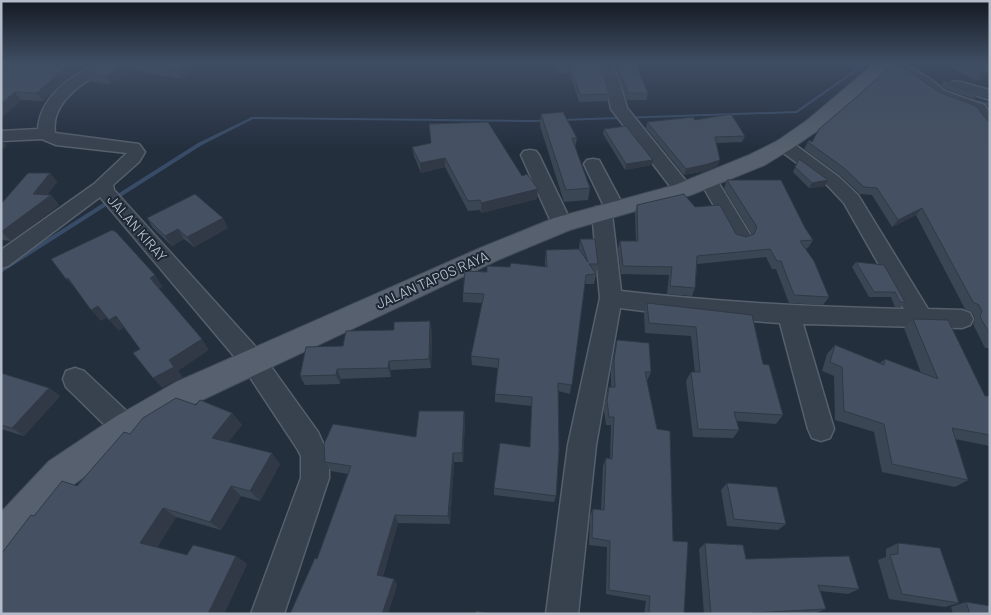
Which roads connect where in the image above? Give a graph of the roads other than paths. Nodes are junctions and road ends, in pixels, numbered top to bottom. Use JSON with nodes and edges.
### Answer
{"nodes":[{"id":1,"x":66,"y":92,"type":"edge"},
{"id":2,"x":615,"y":92,"type":"edge"},
{"id":3,"x":852,"y":92,"type":"edge"},
{"id":4,"x":937,"y":92,"type":"edge"},
{"id":5,"x":990,"y":122,"type":"edge"},
{"id":6,"x":46,"y":134,"type":"junction"},
{"id":7,"x":1,"y":136,"type":"edge"},
{"id":8,"x":784,"y":145,"type":"junction"},
{"id":9,"x":530,"y":156,"type":"dead end"},
{"id":10,"x":593,"y":164,"type":"dead end"},
{"id":11,"x":708,"y":181,"type":"junction"},
{"id":12,"x":684,"y":190,"type":"junction"},
{"id":13,"x":108,"y":194,"type":"junction"},
{"id":14,"x":609,"y":210,"type":"junction"},
{"id":15,"x":562,"y":224,"type":"junction"},
{"id":16,"x":741,"y":236,"type":"edge"},
{"id":17,"x":1,"y":261,"type":"edge"},
{"id":18,"x":610,"y":298,"type":"junction"},
{"id":19,"x":789,"y":314,"type":"junction"},
{"id":20,"x":921,"y":317,"type":"junction"},
{"id":21,"x":962,"y":319,"type":"dead end"},
{"id":22,"x":253,"y":361,"type":"junction"},
{"id":23,"x":76,"y":379,"type":"dead end"},
{"id":24,"x":126,"y":428,"type":"junction"},
{"id":25,"x":821,"y":430,"type":"dead end"},
{"id":26,"x":1,"y":539,"type":"edge"},
{"id":27,"x":267,"y":614,"type":"edge"},
{"id":28,"x":562,"y":614,"type":"edge"}],
"edges":[{"from":1,"to":6,"type":"street"},
{"from":2,"to":12,"type":"street"},
{"from":3,"to":8,"type":"main road","name":"JALAN TAPOS RAYA"},
{"from":4,"to":5,"type":"street"},
{"from":6,"to":7,"type":"street"},
{"from":6,"to":13,"type":"street","name":"JALAN KIRAY"},
{"from":8,"to":11,"type":"main road","name":"JALAN TAPOS RAYA"},
{"from":8,"to":20,"type":"street"},
{"from":9,"to":15,"type":"street"},
{"from":10,"to":14,"type":"street"},
{"from":11,"to":12,"type":"main road","name":"JALAN TAPOS RAYA"},
{"from":11,"to":16,"type":"street"},
{"from":12,"to":14,"type":"main road","name":"JALAN TAPOS RAYA"},
{"from":13,"to":17,"type":"street"},
{"from":13,"to":22,"type":"street","name":"JALAN KIRAY"},
{"from":14,"to":15,"type":"main road","name":"JALAN TAPOS RAYA"},
{"from":14,"to":18,"type":"street"},
{"from":15,"to":22,"type":"main road","name":"JALAN TAPOS RAYA"},
{"from":18,"to":19,"type":"street"},
{"from":18,"to":28,"type":"street"},
{"from":19,"to":20,"type":"street"},
{"from":19,"to":25,"type":"street"},
{"from":20,"to":21,"type":"street"},
{"from":22,"to":24,"type":"main road","name":"JALAN TAPOS RAYA"},
{"from":22,"to":27,"type":"street","name":"JALAN KIRAY"},
{"from":23,"to":24,"type":"street"},
{"from":24,"to":26,"type":"main road","name":"JALAN TAPOS RAYA"}]}
